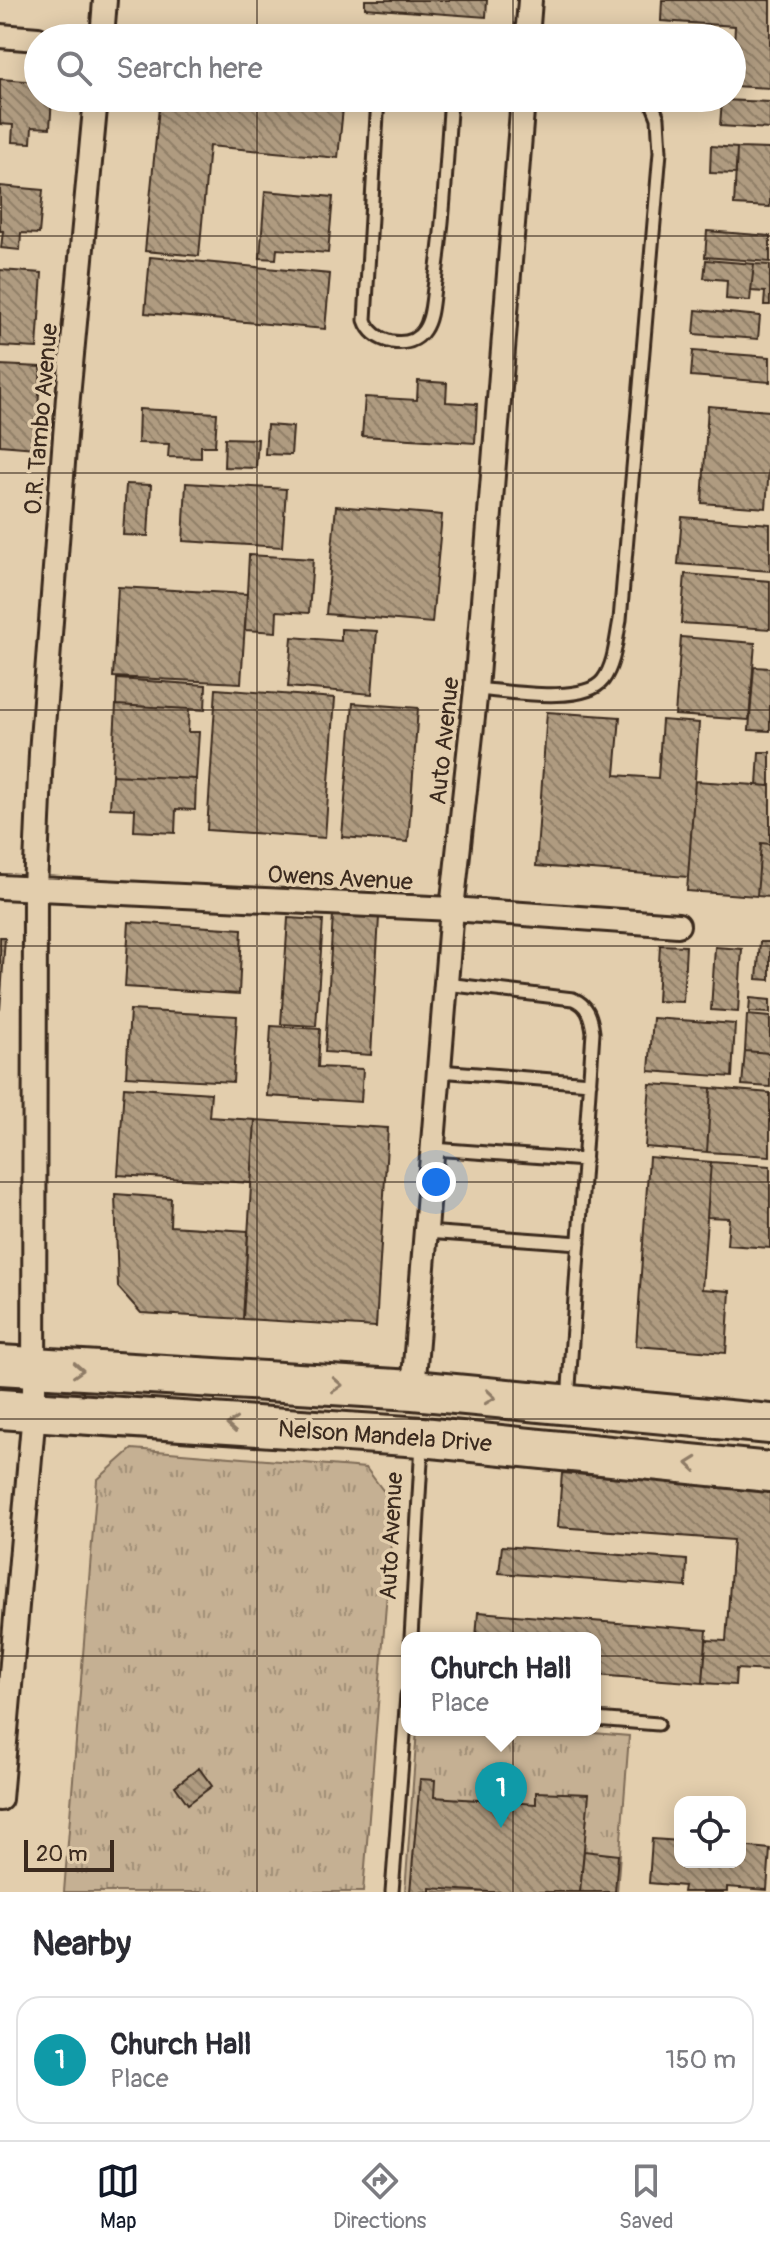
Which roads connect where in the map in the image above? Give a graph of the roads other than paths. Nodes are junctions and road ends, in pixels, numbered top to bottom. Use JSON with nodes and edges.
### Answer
{"nodes":[{"id":1,"x":105,"y":0,"type":"edge"},
{"id":2,"x":530,"y":0,"type":"edge"},
{"id":3,"x":103,"y":24,"type":"edge"},
{"id":4,"x":528,"y":24,"type":"edge"},
{"id":5,"x":0,"y":36,"type":"edge"},
{"id":6,"x":24,"y":38,"type":"edge"},
{"id":7,"x":95,"y":112,"type":"edge"},
{"id":8,"x":377,"y":112,"type":"edge"},
{"id":9,"x":450,"y":112,"type":"edge"},
{"id":10,"x":522,"y":112,"type":"edge"},
{"id":11,"x":656,"y":112,"type":"edge"},
{"id":12,"x":476,"y":689,"type":"junction"},
{"id":13,"x":0,"y":887,"type":"edge"},
{"id":14,"x":35,"y":888,"type":"junction"},
{"id":15,"x":452,"y":909,"type":"junction"},
{"id":16,"x":678,"y":925,"type":"dead end"},
{"id":17,"x":446,"y":984,"type":"junction"},
{"id":18,"x":439,"y":1071,"type":"junction"},
{"id":19,"x":590,"y":1083,"type":"junction"},
{"id":20,"x":433,"y":1149,"type":"junction"},
{"id":21,"x":585,"y":1160,"type":"junction"},
{"id":22,"x":426,"y":1232,"type":"junction"},
{"id":23,"x":579,"y":1243,"type":"junction"},
{"id":24,"x":18,"y":1366,"type":"edge"},
{"id":25,"x":413,"y":1390,"type":"junction"},
{"id":26,"x":568,"y":1405,"type":"junction"},
{"id":27,"x":17,"y":1411,"type":"edge"},
{"id":28,"x":770,"y":1424,"type":"edge"},
{"id":29,"x":422,"y":1437,"type":"junction"},
{"id":30,"x":770,"y":1472,"type":"edge"},
{"id":31,"x":411,"y":1632,"type":"edge"},
{"id":32,"x":601,"y":1719,"type":"edge"},
{"id":33,"x":658,"y":1724,"type":"dead end"},
{"id":34,"x":404,"y":1736,"type":"edge"},
{"id":35,"x":0,"y":1799,"type":"edge"},
{"id":36,"x":392,"y":1892,"type":"edge"}],
"edges":[{"from":1,"to":3,"type":"street"},
{"from":2,"to":4,"type":"street"},
{"from":5,"to":6,"type":"street"},
{"from":7,"to":14,"type":"street","name":"O.R. Tambo Avenue"},
{"from":8,"to":9,"type":"lane"},
{"from":10,"to":12,"type":"street","name":"Auto Avenue"},
{"from":11,"to":12,"type":"lane"},
{"from":12,"to":15,"type":"street","name":"Auto Avenue"},
{"from":13,"to":14,"type":"street","name":"Owens Avenue"},
{"from":14,"to":15,"type":"street","name":"Owens Avenue"},
{"from":14,"to":24,"type":"street","name":"O.R. Tambo Avenue"},
{"from":15,"to":16,"type":"street","name":"Owens Avenue"},
{"from":15,"to":17,"type":"street","name":"Auto Avenue"},
{"from":17,"to":18,"type":"street","name":"Auto Avenue"},
{"from":17,"to":19,"type":"lane"},
{"from":18,"to":19,"type":"lane"},
{"from":18,"to":20,"type":"street","name":"Auto Avenue"},
{"from":19,"to":21,"type":"lane"},
{"from":20,"to":21,"type":"lane"},
{"from":20,"to":22,"type":"street","name":"Auto Avenue"},
{"from":21,"to":23,"type":"lane"},
{"from":22,"to":23,"type":"lane"},
{"from":22,"to":25,"type":"street","name":"Auto Avenue"},
{"from":23,"to":26,"type":"lane"},
{"from":24,"to":25,"type":"highway","name":"Nelson Mandela Drive","one_way":true},
{"from":24,"to":27,"type":"street","name":"O.R. Tambo Avenue"},
{"from":25,"to":26,"type":"highway","name":"Nelson Mandela Drive","one_way":true},
{"from":26,"to":28,"type":"highway","name":"Nelson Mandela Drive"},
{"from":29,"to":27,"type":"highway","name":"Nelson Mandela Drive","one_way":true},
{"from":27,"to":35,"type":"street","name":"O.R. Tambo Avenue"},
{"from":30,"to":29,"type":"highway","name":"Nelson Mandela Drive","one_way":true},
{"from":29,"to":31,"type":"lane","name":"Auto Avenue"},
{"from":32,"to":33,"type":"lane"},
{"from":34,"to":36,"type":"lane"}]}
